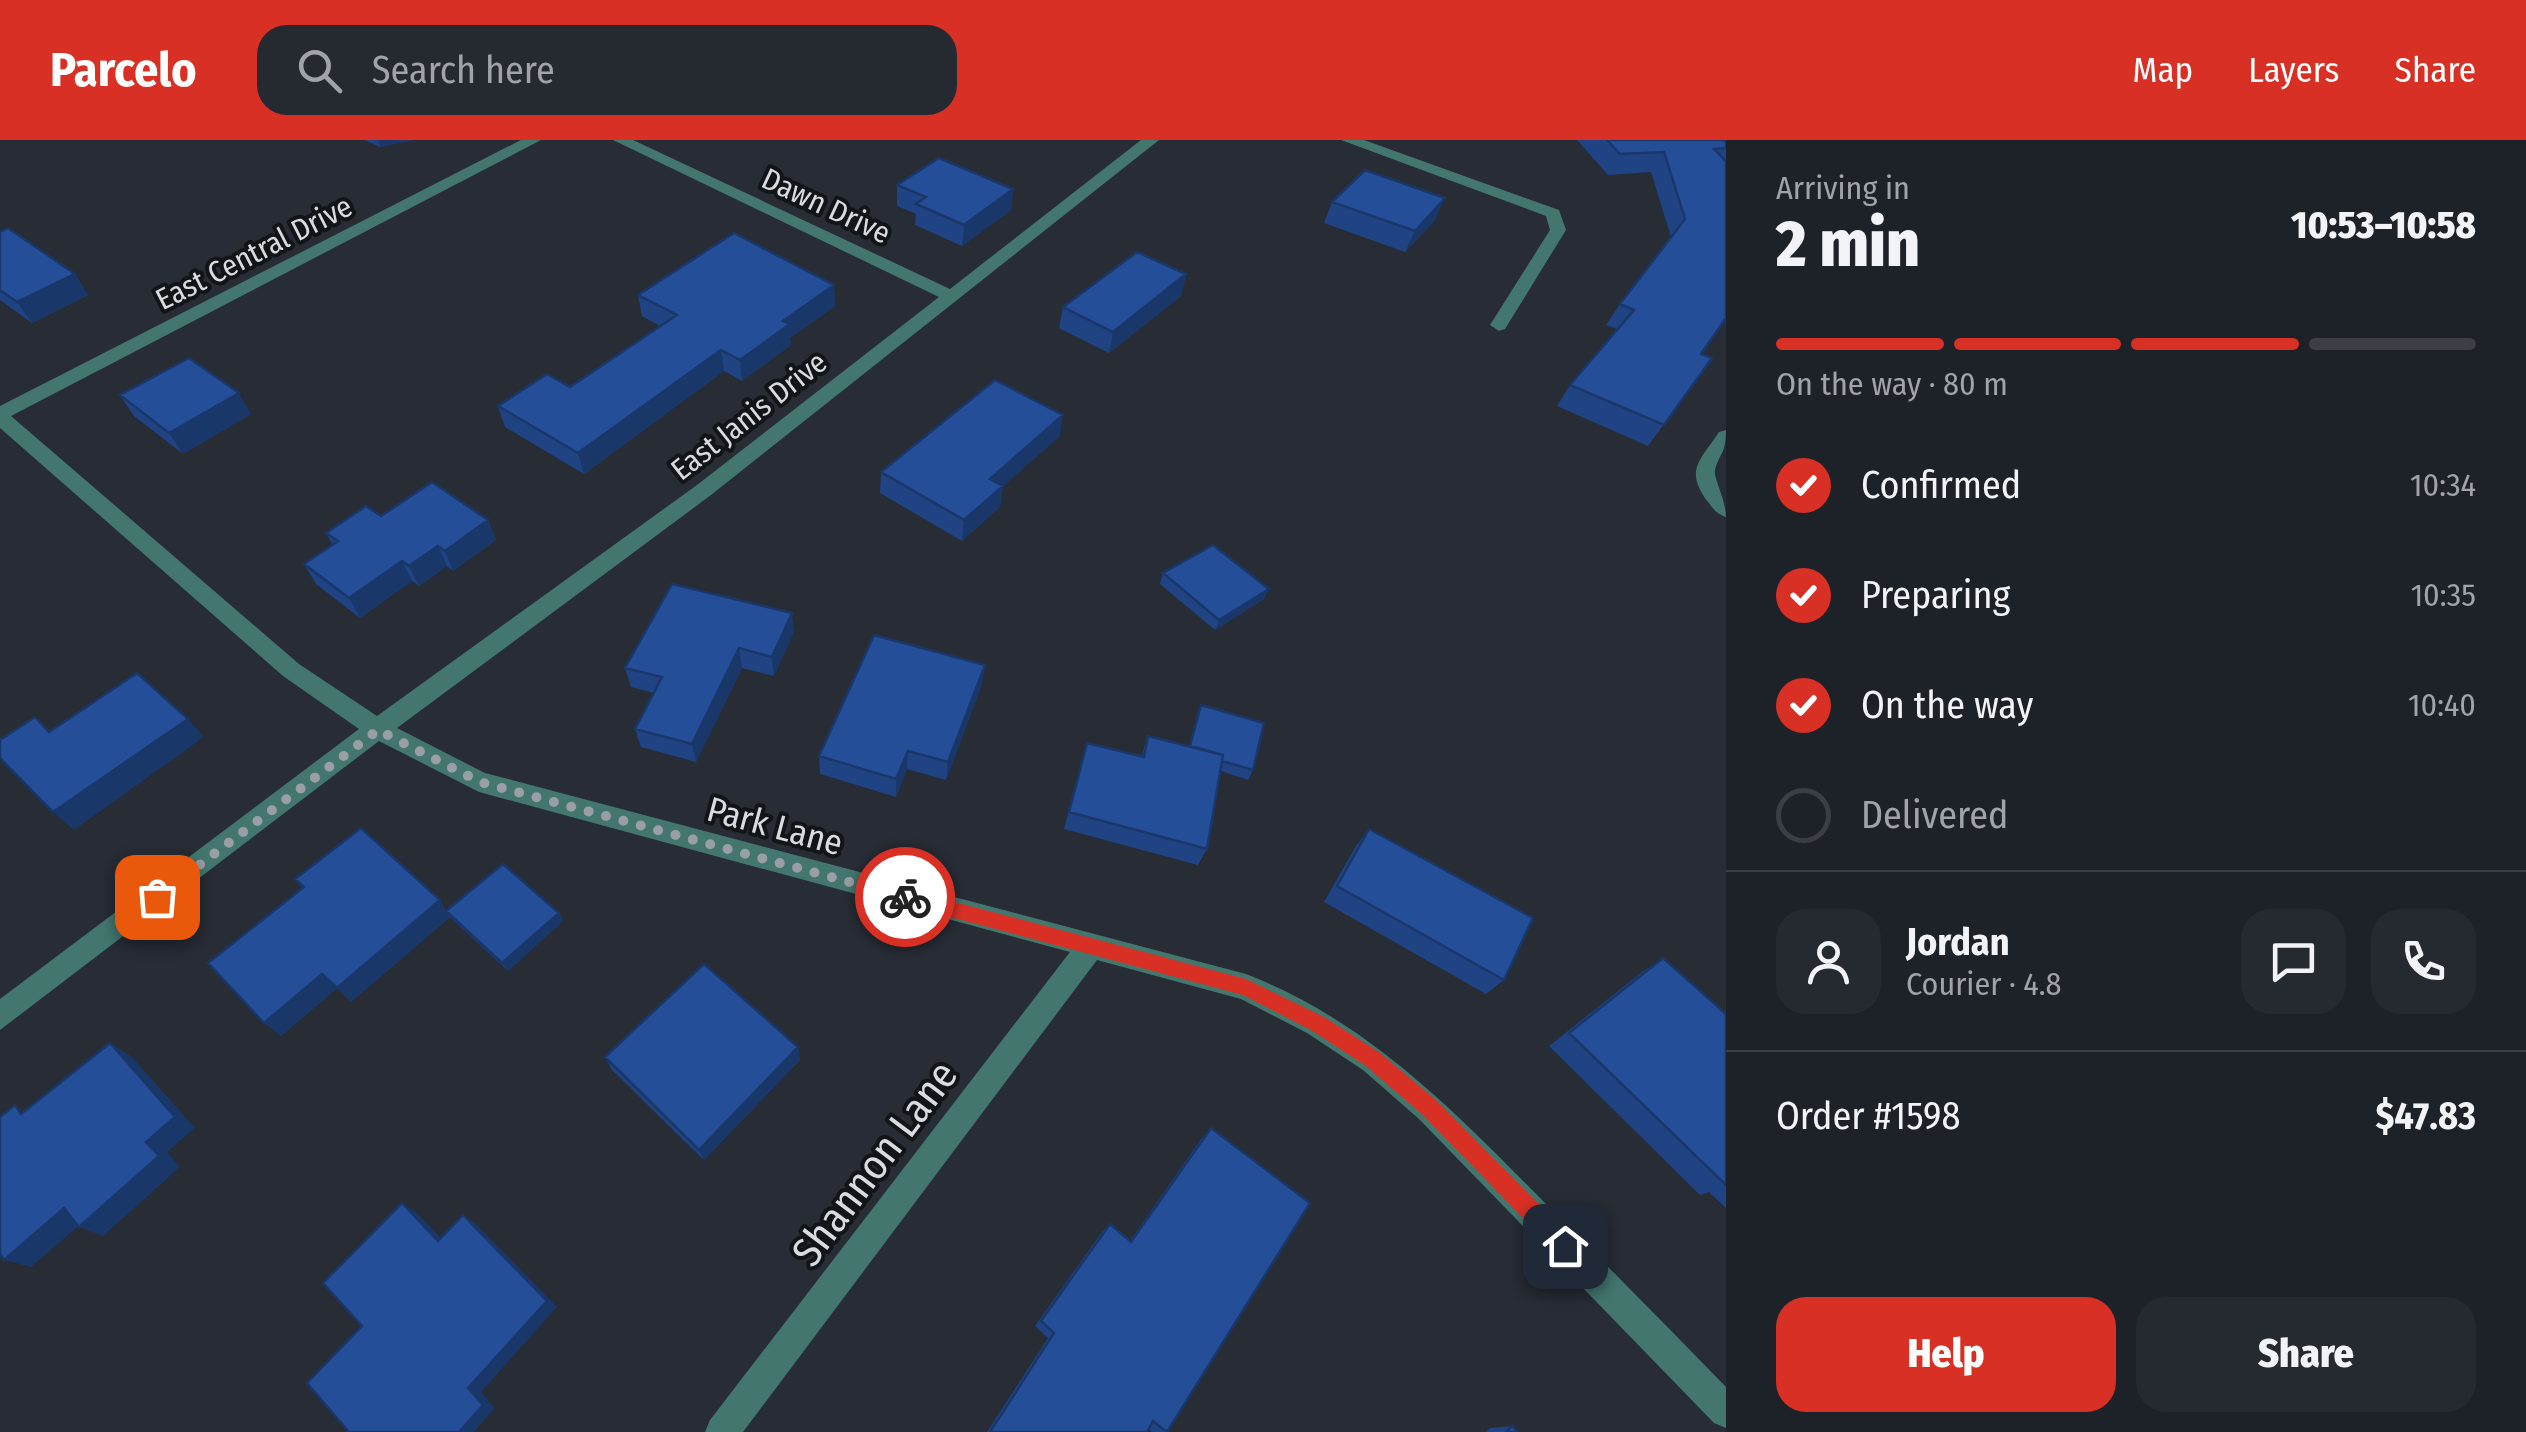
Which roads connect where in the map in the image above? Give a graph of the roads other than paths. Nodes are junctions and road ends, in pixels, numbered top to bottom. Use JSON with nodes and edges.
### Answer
{"nodes":[{"id":1,"x":533,"y":140,"type":"edge"},
{"id":2,"x":621,"y":140,"type":"edge"},
{"id":3,"x":1151,"y":140,"type":"edge"},
{"id":4,"x":1349,"y":140,"type":"edge"},
{"id":5,"x":953,"y":297,"type":"junction"},
{"id":6,"x":1499,"y":324,"type":"dead end"},
{"id":7,"x":0,"y":416,"type":"edge"},
{"id":8,"x":1726,"y":437,"type":"edge"},
{"id":9,"x":1726,"y":510,"type":"edge"},
{"id":10,"x":378,"y":730,"type":"junction"},
{"id":11,"x":1092,"y":944,"type":"junction"},
{"id":12,"x":0,"y":1016,"type":"edge"},
{"id":13,"x":1726,"y":1411,"type":"edge"},
{"id":14,"x":722,"y":1432,"type":"edge"}],
"edges":[{"from":1,"to":7,"type":"street","name":"East Central Drive"},
{"from":2,"to":5,"type":"street","name":"Dawn Drive"},
{"from":3,"to":5,"type":"street","name":"East Janis Drive"},
{"from":4,"to":6,"type":"street"},
{"from":5,"to":10,"type":"street","name":"East Janis Drive"},
{"from":7,"to":10,"type":"street","name":"Park Lane"},
{"from":8,"to":9,"type":"street"},
{"from":10,"to":11,"type":"street","name":"Park Lane"},
{"from":10,"to":12,"type":"street","name":"East Janis Drive"},
{"from":11,"to":13,"type":"street","name":"Park Lane"},
{"from":11,"to":14,"type":"street","name":"Shannon Lane"}]}
